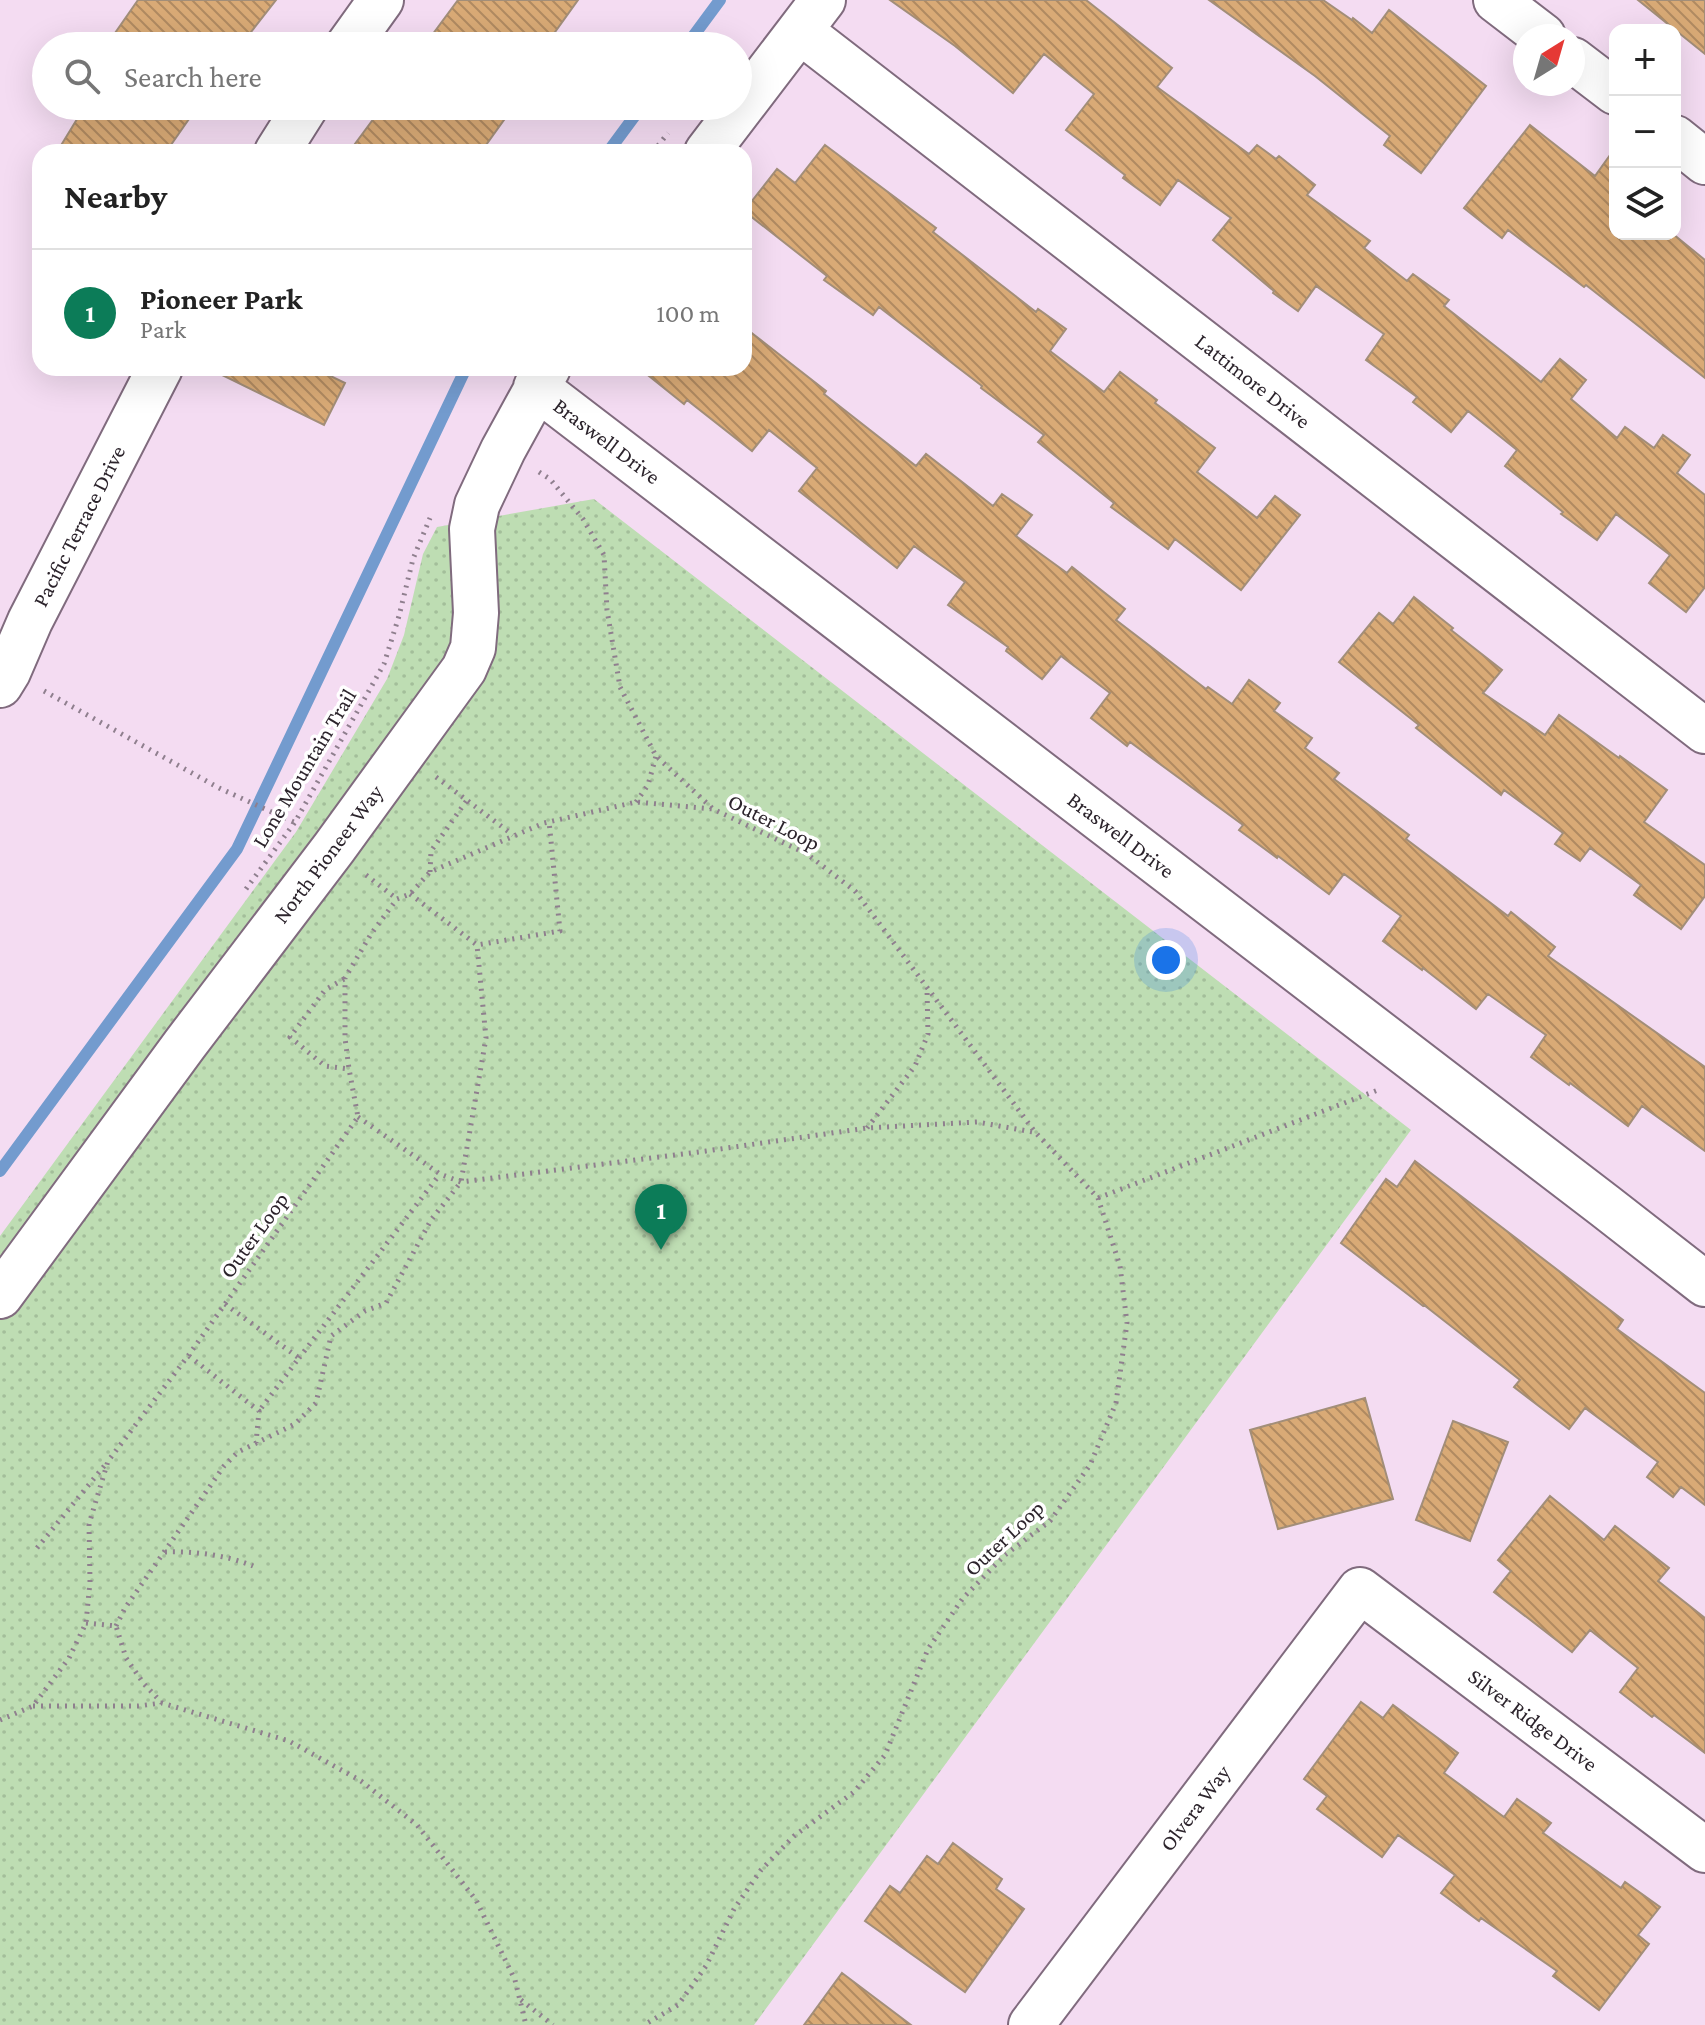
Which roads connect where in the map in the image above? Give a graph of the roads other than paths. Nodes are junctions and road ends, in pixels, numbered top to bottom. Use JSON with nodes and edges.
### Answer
{"nodes":[{"id":1,"x":381,"y":0,"type":"edge"},
{"id":2,"x":1496,"y":0,"type":"edge"},
{"id":3,"x":812,"y":16,"type":"edge"},
{"id":4,"x":1527,"y":24,"type":"edge"},
{"id":5,"x":358,"y":32,"type":"edge"},
{"id":6,"x":1585,"y":69,"type":"edge"},
{"id":7,"x":1609,"y":87,"type":"edge"},
{"id":8,"x":752,"y":94,"type":"edge"},
{"id":9,"x":297,"y":120,"type":"edge"},
{"id":10,"x":732,"y":120,"type":"edge"},
{"id":11,"x":1681,"y":143,"type":"edge"},
{"id":12,"x":282,"y":144,"type":"edge"},
{"id":13,"x":713,"y":144,"type":"edge"},
{"id":14,"x":1705,"y":162,"type":"edge"},
{"id":15,"x":155,"y":376,"type":"edge"},
{"id":16,"x":542,"y":378,"type":"edge"},
{"id":17,"x":15,"y":613,"type":"edge"},
{"id":18,"x":4,"y":678,"type":"edge"},
{"id":19,"x":1705,"y":731,"type":"edge"},
{"id":20,"x":1705,"y":1284,"type":"edge"},
{"id":21,"x":0,"y":1296,"type":"edge"},
{"id":22,"x":1360,"y":1590,"type":"joint"},
{"id":23,"x":1705,"y":1850,"type":"edge"},
{"id":24,"x":1031,"y":2025,"type":"edge"}],
"edges":[{"from":1,"to":5,"type":"street"},
{"from":2,"to":4,"type":"street"},
{"from":3,"to":8,"type":"street"},
{"from":3,"to":19,"type":"street","name":"Lattimore Drive"},
{"from":6,"to":7,"type":"street"},
{"from":9,"to":12,"type":"street"},
{"from":10,"to":13,"type":"street"},
{"from":11,"to":14,"type":"street"},
{"from":15,"to":17,"type":"street","name":"Pacific Terrace Drive"},
{"from":16,"to":20,"type":"street","name":"Braswell Drive"},
{"from":16,"to":21,"type":"street","name":"North Pioneer Way"},
{"from":17,"to":18,"type":"street","name":"Pacific Terrace Drive"},
{"from":22,"to":23,"type":"street","name":"Silver Ridge Drive"},
{"from":22,"to":24,"type":"street","name":"Olvera Way"}]}
